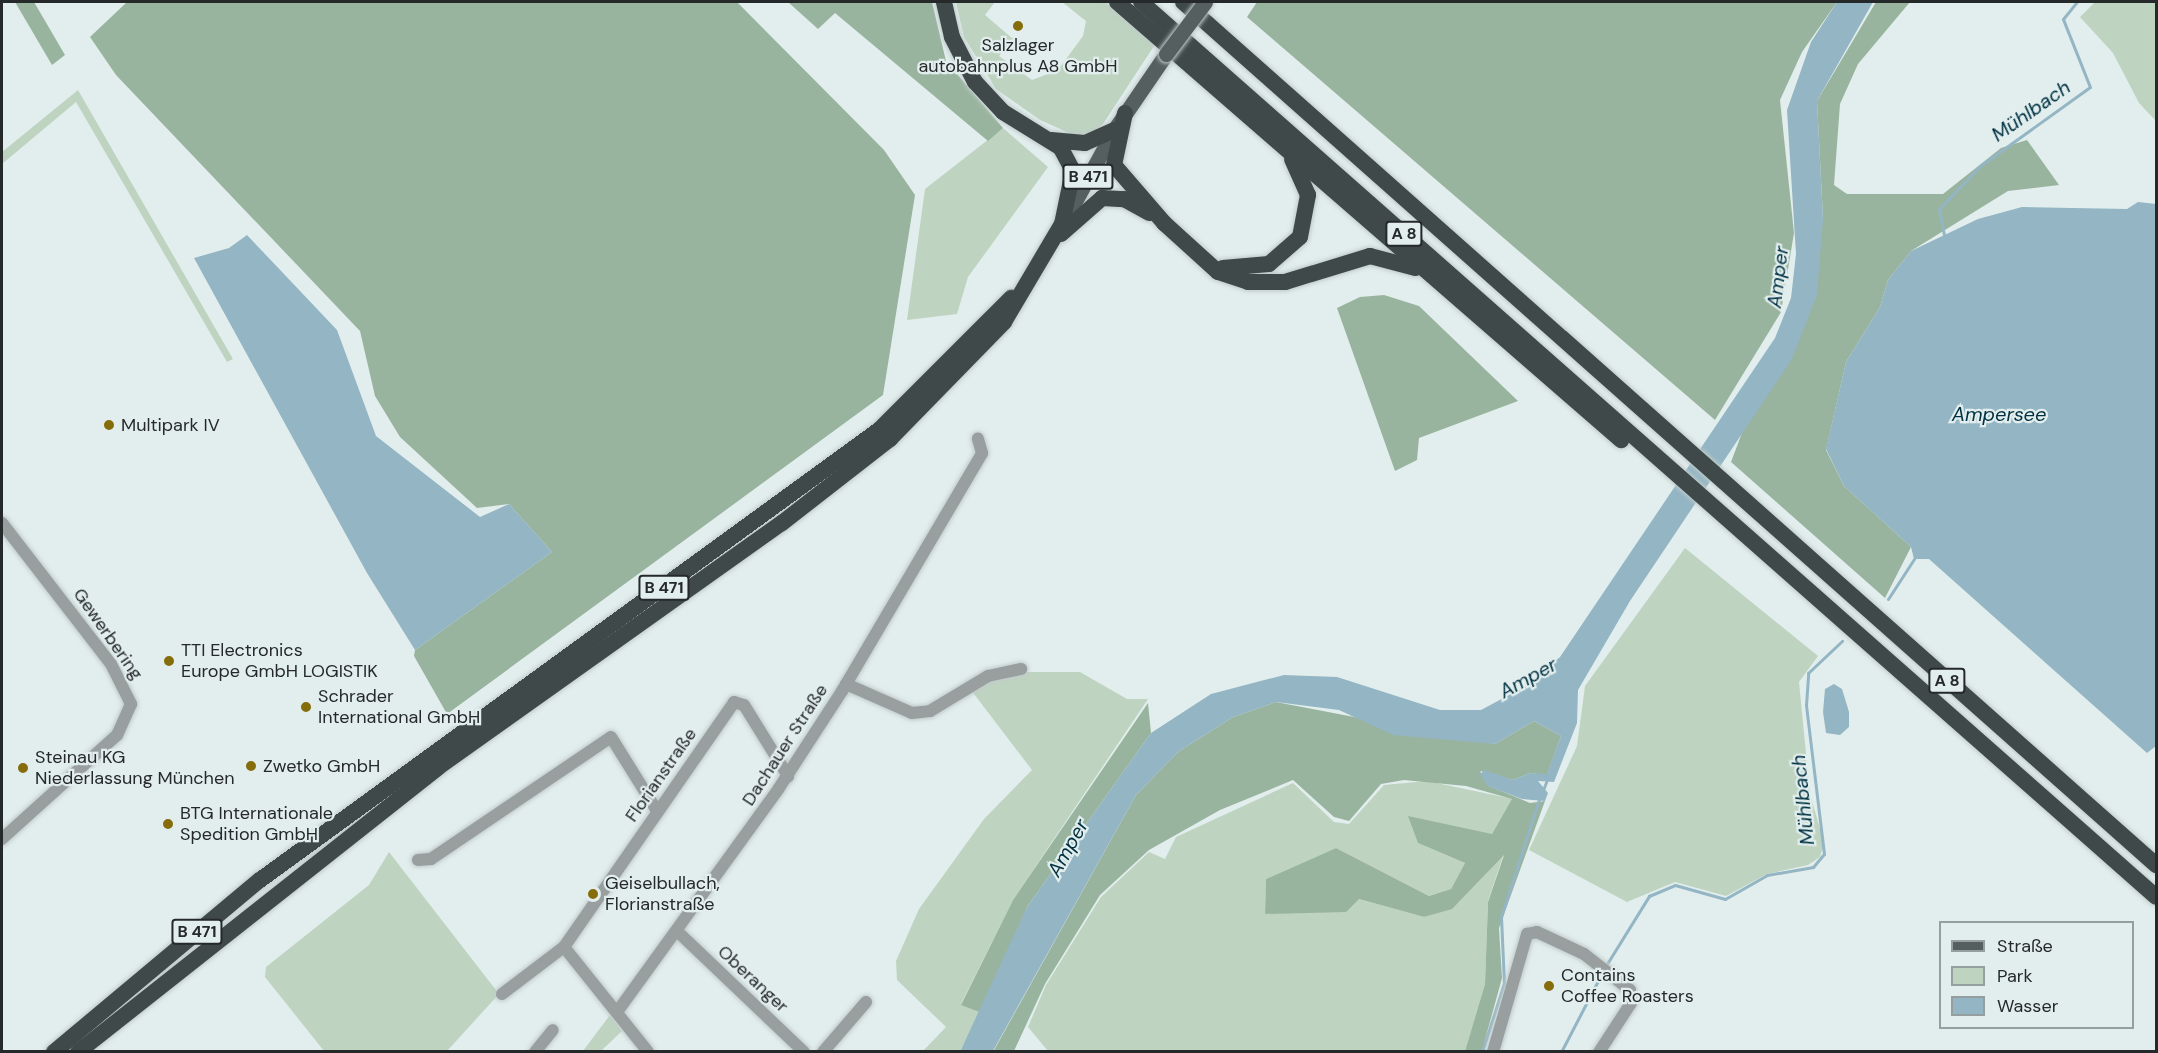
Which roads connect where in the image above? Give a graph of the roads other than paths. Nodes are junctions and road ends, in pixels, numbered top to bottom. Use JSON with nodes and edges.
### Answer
{"nodes":[{"id":1,"x":944,"y":2,"type":"edge"},
{"id":2,"x":1117,"y":2,"type":"edge"},
{"id":3,"x":1141,"y":2,"type":"edge"},
{"id":4,"x":1183,"y":2,"type":"edge"},
{"id":5,"x":1206,"y":2,"type":"edge"},
{"id":6,"x":1125,"y":113,"type":"junction"},
{"id":7,"x":1114,"y":130,"type":"junction"},
{"id":8,"x":1052,"y":140,"type":"junction"},
{"id":9,"x":1277,"y":140,"type":"junction"},
{"id":10,"x":1148,"y":209,"type":"junction"},
{"id":11,"x":1062,"y":224,"type":"junction"},
{"id":12,"x":1047,"y":251,"type":"junction"},
{"id":13,"x":1204,"y":261,"type":"junction"},
{"id":14,"x":1029,"y":280,"type":"junction"},
{"id":15,"x":1436,"y":281,"type":"junction"},
{"id":16,"x":978,"y":439,"type":"dead end"},
{"id":17,"x":1665,"y":471,"type":"junction"},
{"id":18,"x":2,"y":523,"type":"edge"},
{"id":19,"x":1020,"y":669,"type":"dead end"},
{"id":20,"x":846,"y":684,"type":"junction"},
{"id":21,"x":788,"y":776,"type":"junction"},
{"id":22,"x":657,"y":811,"type":"junction"},
{"id":23,"x":2,"y":839,"type":"edge"},
{"id":24,"x":418,"y":860,"type":"dead end"},
{"id":25,"x":2157,"y":865,"type":"edge"},
{"id":26,"x":2157,"y":897,"type":"edge"},
{"id":27,"x":678,"y":932,"type":"junction"},
{"id":28,"x":564,"y":946,"type":"junction"},
{"id":29,"x":502,"y":994,"type":"dead end"},
{"id":30,"x":866,"y":1002,"type":"dead end"},
{"id":31,"x":616,"y":1012,"type":"junction"},
{"id":32,"x":553,"y":1030,"type":"dead end"},
{"id":33,"x":54,"y":1052,"type":"edge"},
{"id":34,"x":78,"y":1052,"type":"edge"},
{"id":35,"x":535,"y":1052,"type":"edge"},
{"id":36,"x":648,"y":1052,"type":"edge"},
{"id":37,"x":804,"y":1052,"type":"edge"},
{"id":38,"x":823,"y":1052,"type":"edge"},
{"id":39,"x":1493,"y":1052,"type":"edge"},
{"id":40,"x":1599,"y":1052,"type":"edge"}],
"edges":[{"from":1,"to":8,"type":"highway"},
{"from":2,"to":9,"type":"highway"},
{"from":3,"to":17,"type":"highway","number":"A 8"},
{"from":4,"to":25,"type":"highway","number":"A 8"},
{"from":5,"to":6,"type":"main road","number":"B 471","bridge":true},
{"from":6,"to":7,"type":"main road","number":"B 471"},
{"from":6,"to":10,"type":"highway"},
{"from":7,"to":8,"type":"highway"},
{"from":7,"to":11,"type":"main road","number":"B 471"},
{"from":8,"to":11,"type":"highway"},
{"from":9,"to":13,"type":"highway"},
{"from":9,"to":15,"type":"highway"},
{"from":10,"to":12,"type":"highway"},
{"from":10,"to":13,"type":"highway"},
{"from":11,"to":12,"type":"highway","number":"B 471"},
{"from":12,"to":14,"type":"highway","number":"B 471"},
{"from":13,"to":15,"type":"highway"},
{"from":14,"to":33,"type":"highway","number":"B 471"},
{"from":14,"to":34,"type":"highway","number":"B 471"},
{"from":15,"to":17,"type":"highway"},
{"from":16,"to":20,"type":"street","name":"Dachauer Straße"},
{"from":17,"to":26,"type":"highway","number":"A 8"},
{"from":18,"to":23,"type":"street","name":"Gewerbering"},
{"from":19,"to":20,"type":"street"},
{"from":20,"to":21,"type":"street","name":"Dachauer Straße"},
{"from":21,"to":22,"type":"street","name":"Florianstraße"},
{"from":21,"to":27,"type":"street","name":"Dachauer Straße"},
{"from":22,"to":24,"type":"street"},
{"from":22,"to":28,"type":"street","name":"Florianstraße"},
{"from":27,"to":31,"type":"street","name":"Dachauer Straße"},
{"from":27,"to":37,"type":"street","name":"Oberanger"},
{"from":28,"to":29,"type":"street","name":"Florianstraße"},
{"from":28,"to":31,"type":"street"},
{"from":30,"to":38,"type":"street"},
{"from":31,"to":36,"type":"street"},
{"from":32,"to":35,"type":"street"},
{"from":39,"to":40,"type":"street"}]}
